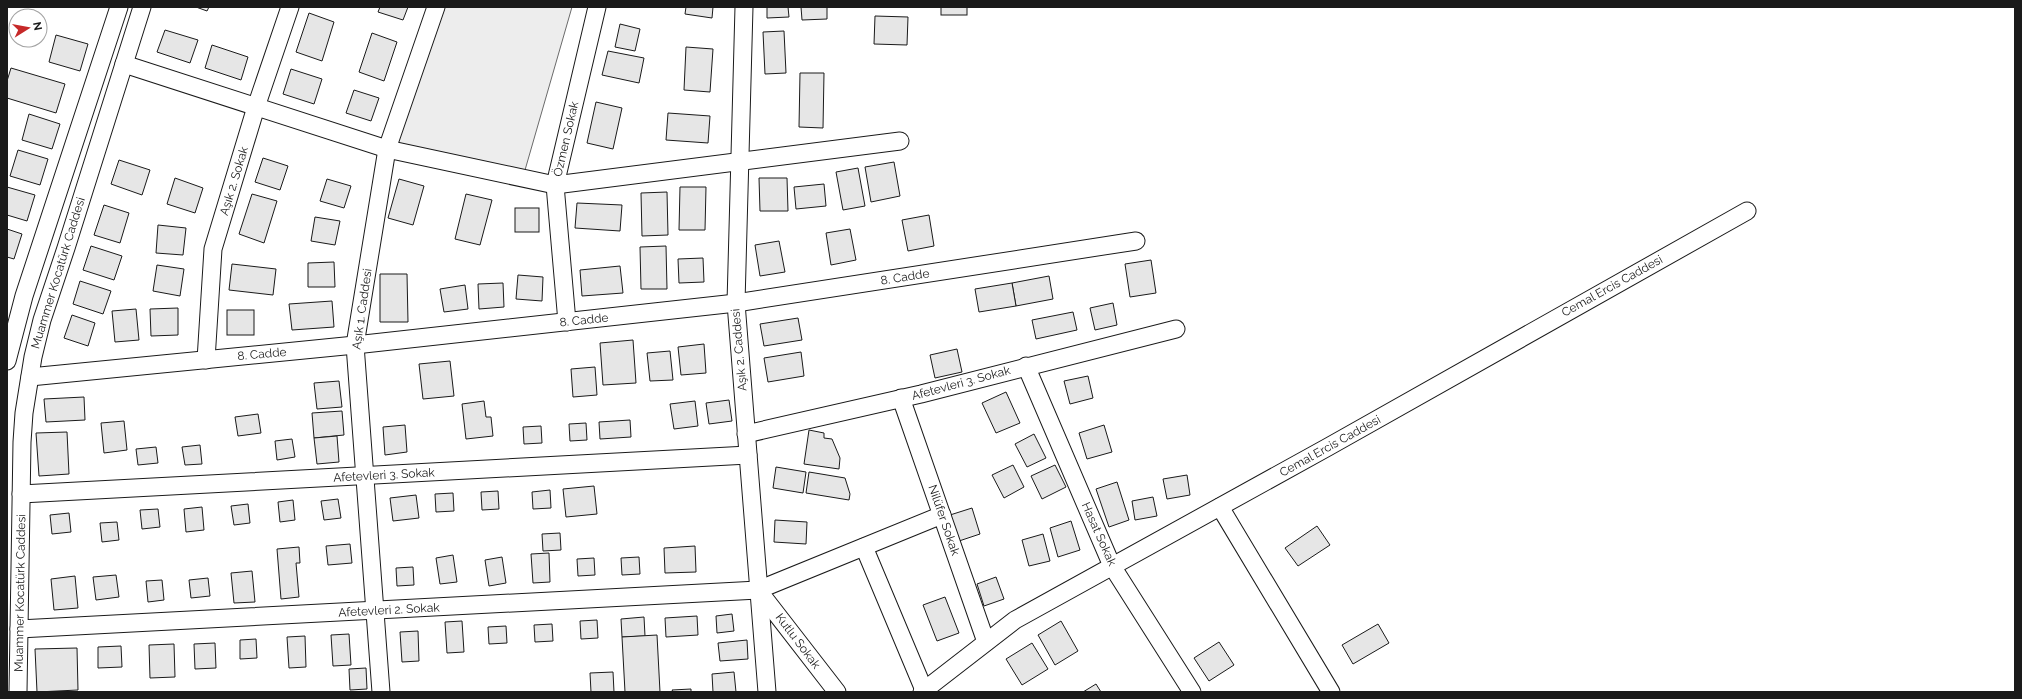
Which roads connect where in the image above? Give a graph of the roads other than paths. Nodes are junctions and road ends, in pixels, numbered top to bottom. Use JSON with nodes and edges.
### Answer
{"nodes":[{"id":1,"x":119,"y":7,"type":"edge"},
{"id":2,"x":142,"y":7,"type":"edge"},
{"id":3,"x":290,"y":7,"type":"edge"},
{"id":4,"x":436,"y":7,"type":"edge"},
{"id":5,"x":597,"y":7,"type":"edge"},
{"id":6,"x":744,"y":7,"type":"edge"},
{"id":7,"x":124,"y":64,"type":"junction"},
{"id":8,"x":256,"y":107,"type":"junction"},
{"id":9,"x":900,"y":141,"type":"dead end"},
{"id":10,"x":387,"y":149,"type":"junction"},
{"id":11,"x":740,"y":161,"type":"junction"},
{"id":12,"x":555,"y":185,"type":"junction"},
{"id":13,"x":1747,"y":211,"type":"dead end"},
{"id":14,"x":1136,"y":241,"type":"dead end"},
{"id":15,"x":736,"y":303,"type":"junction"},
{"id":16,"x":567,"y":322,"type":"junction"},
{"id":17,"x":11,"y":327,"type":"edge"},
{"id":18,"x":1176,"y":329,"type":"dead end"},
{"id":19,"x":356,"y":346,"type":"junction"},
{"id":20,"x":206,"y":360,"type":"junction"},
{"id":21,"x":7,"y":361,"type":"edge"},
{"id":22,"x":1026,"y":366,"type":"junction"},
{"id":23,"x":30,"y":377,"type":"junction"},
{"id":24,"x":901,"y":398,"type":"junction"},
{"id":25,"x":746,"y":434,"type":"junction"},
{"id":26,"x":748,"y":455,"type":"junction"},
{"id":27,"x":365,"y":476,"type":"junction"},
{"id":28,"x":21,"y":494,"type":"junction"},
{"id":29,"x":1220,"y":507,"type":"junction"},
{"id":30,"x":942,"y":515,"type":"junction"},
{"id":31,"x":864,"y":547,"type":"junction"},
{"id":32,"x":1112,"y":566,"type":"junction"},
{"id":33,"x":758,"y":590,"type":"junction"},
{"id":34,"x":375,"y":610,"type":"junction"},
{"id":35,"x":19,"y":629,"type":"junction"},
{"id":36,"x":986,"y":642,"type":"junction"},
{"id":37,"x":923,"y":691,"type":"edge"},
{"id":38,"x":18,"y":692,"type":"edge"},
{"id":39,"x":381,"y":692,"type":"edge"},
{"id":40,"x":767,"y":692,"type":"edge"},
{"id":41,"x":837,"y":692,"type":"edge"},
{"id":42,"x":1192,"y":692,"type":"edge"},
{"id":43,"x":1332,"y":692,"type":"edge"}],
"edges":[{"from":1,"to":17,"type":"street","name":"Muammer Kocatürk Caddesi"},
{"from":2,"to":7,"type":"street","name":"Muammer Kocatürk Caddesi"},
{"from":3,"to":8,"type":"street","name":"Aşık 2. Sokak"},
{"from":4,"to":10,"type":"street","name":"Aşık 1. Caddesi"},
{"from":5,"to":12,"type":"street","name":"Özmen Sokak"},
{"from":6,"to":11,"type":"street","name":"Aşık 2. Caddesi"},
{"from":7,"to":8,"type":"street"},
{"from":7,"to":23,"type":"street","name":"Muammer Kocatürk Caddesi"},
{"from":8,"to":10,"type":"street"},
{"from":8,"to":20,"type":"street","name":"Aşık 2. Sokak"},
{"from":9,"to":11,"type":"street"},
{"from":10,"to":12,"type":"street"},
{"from":10,"to":19,"type":"street","name":"Aşık 1. Caddesi"},
{"from":11,"to":12,"type":"street"},
{"from":11,"to":15,"type":"street","name":"Aşık 2. Caddesi"},
{"from":12,"to":16,"type":"street","name":"Özmen Sokak"},
{"from":13,"to":29,"type":"street","name":"Cemal Ercis Caddesi"},
{"from":14,"to":15,"type":"street","name":"8. Cadde"},
{"from":15,"to":16,"type":"street","name":"8. Cadde"},
{"from":15,"to":25,"type":"street","name":"Aşık 2. Caddesi"},
{"from":16,"to":19,"type":"street","name":"8. Cadde"},
{"from":17,"to":21,"type":"street","name":"Muammer Kocatürk Caddesi"},
{"from":18,"to":22,"type":"street","name":"Afetevleri 3. Sokak"},
{"from":19,"to":20,"type":"street","name":"8. Cadde"},
{"from":19,"to":27,"type":"street","name":"Aşık 1. Caddesi"},
{"from":20,"to":23,"type":"street","name":"8. Cadde"},
{"from":22,"to":24,"type":"street","name":"Afetevleri 3. Sokak"},
{"from":22,"to":32,"type":"street","name":"Hasat Sokak"},
{"from":23,"to":28,"type":"street","name":"Muammer Kocatürk Caddesi"},
{"from":24,"to":25,"type":"street","name":"Afetevleri 3. Sokak"},
{"from":24,"to":30,"type":"street","name":"Nilüfer Sokak"},
{"from":25,"to":26,"type":"street","name":"Aşık 2. Caddesi"},
{"from":26,"to":27,"type":"street","name":"Afetevleri 3. Sokak"},
{"from":26,"to":33,"type":"street","name":"Aşık 2. Caddesi"},
{"from":27,"to":28,"type":"street","name":"Afetevleri 3. Sokak"},
{"from":27,"to":34,"type":"street","name":"Aşık 1. Caddesi"},
{"from":28,"to":35,"type":"street","name":"Muammer Kocatürk Caddesi"},
{"from":29,"to":32,"type":"street","name":"Cemal Ercis Caddesi"},
{"from":29,"to":43,"type":"street"},
{"from":30,"to":31,"type":"street","name":"Afetevleri 2. Sokak"},
{"from":30,"to":36,"type":"street","name":"Nilüfer Sokak"},
{"from":31,"to":33,"type":"street","name":"Afetevleri 2. Sokak"},
{"from":31,"to":37,"type":"street"},
{"from":32,"to":36,"type":"street","name":"Cemal Ercis Caddesi"},
{"from":32,"to":42,"type":"street","name":"Hasat Sokak"},
{"from":33,"to":34,"type":"street","name":"Afetevleri 2. Sokak"},
{"from":33,"to":40,"type":"street","name":"Aşık 2. Caddesi"},
{"from":33,"to":41,"type":"street","name":"Kutlu Sokak"},
{"from":34,"to":35,"type":"street","name":"Afetevleri 2. Sokak"},
{"from":34,"to":39,"type":"street","name":"Aşık 1. Caddesi"},
{"from":35,"to":38,"type":"street","name":"Muammer Kocatürk Caddesi"},
{"from":36,"to":37,"type":"street","name":"Cemal Ercis Caddesi"}]}
